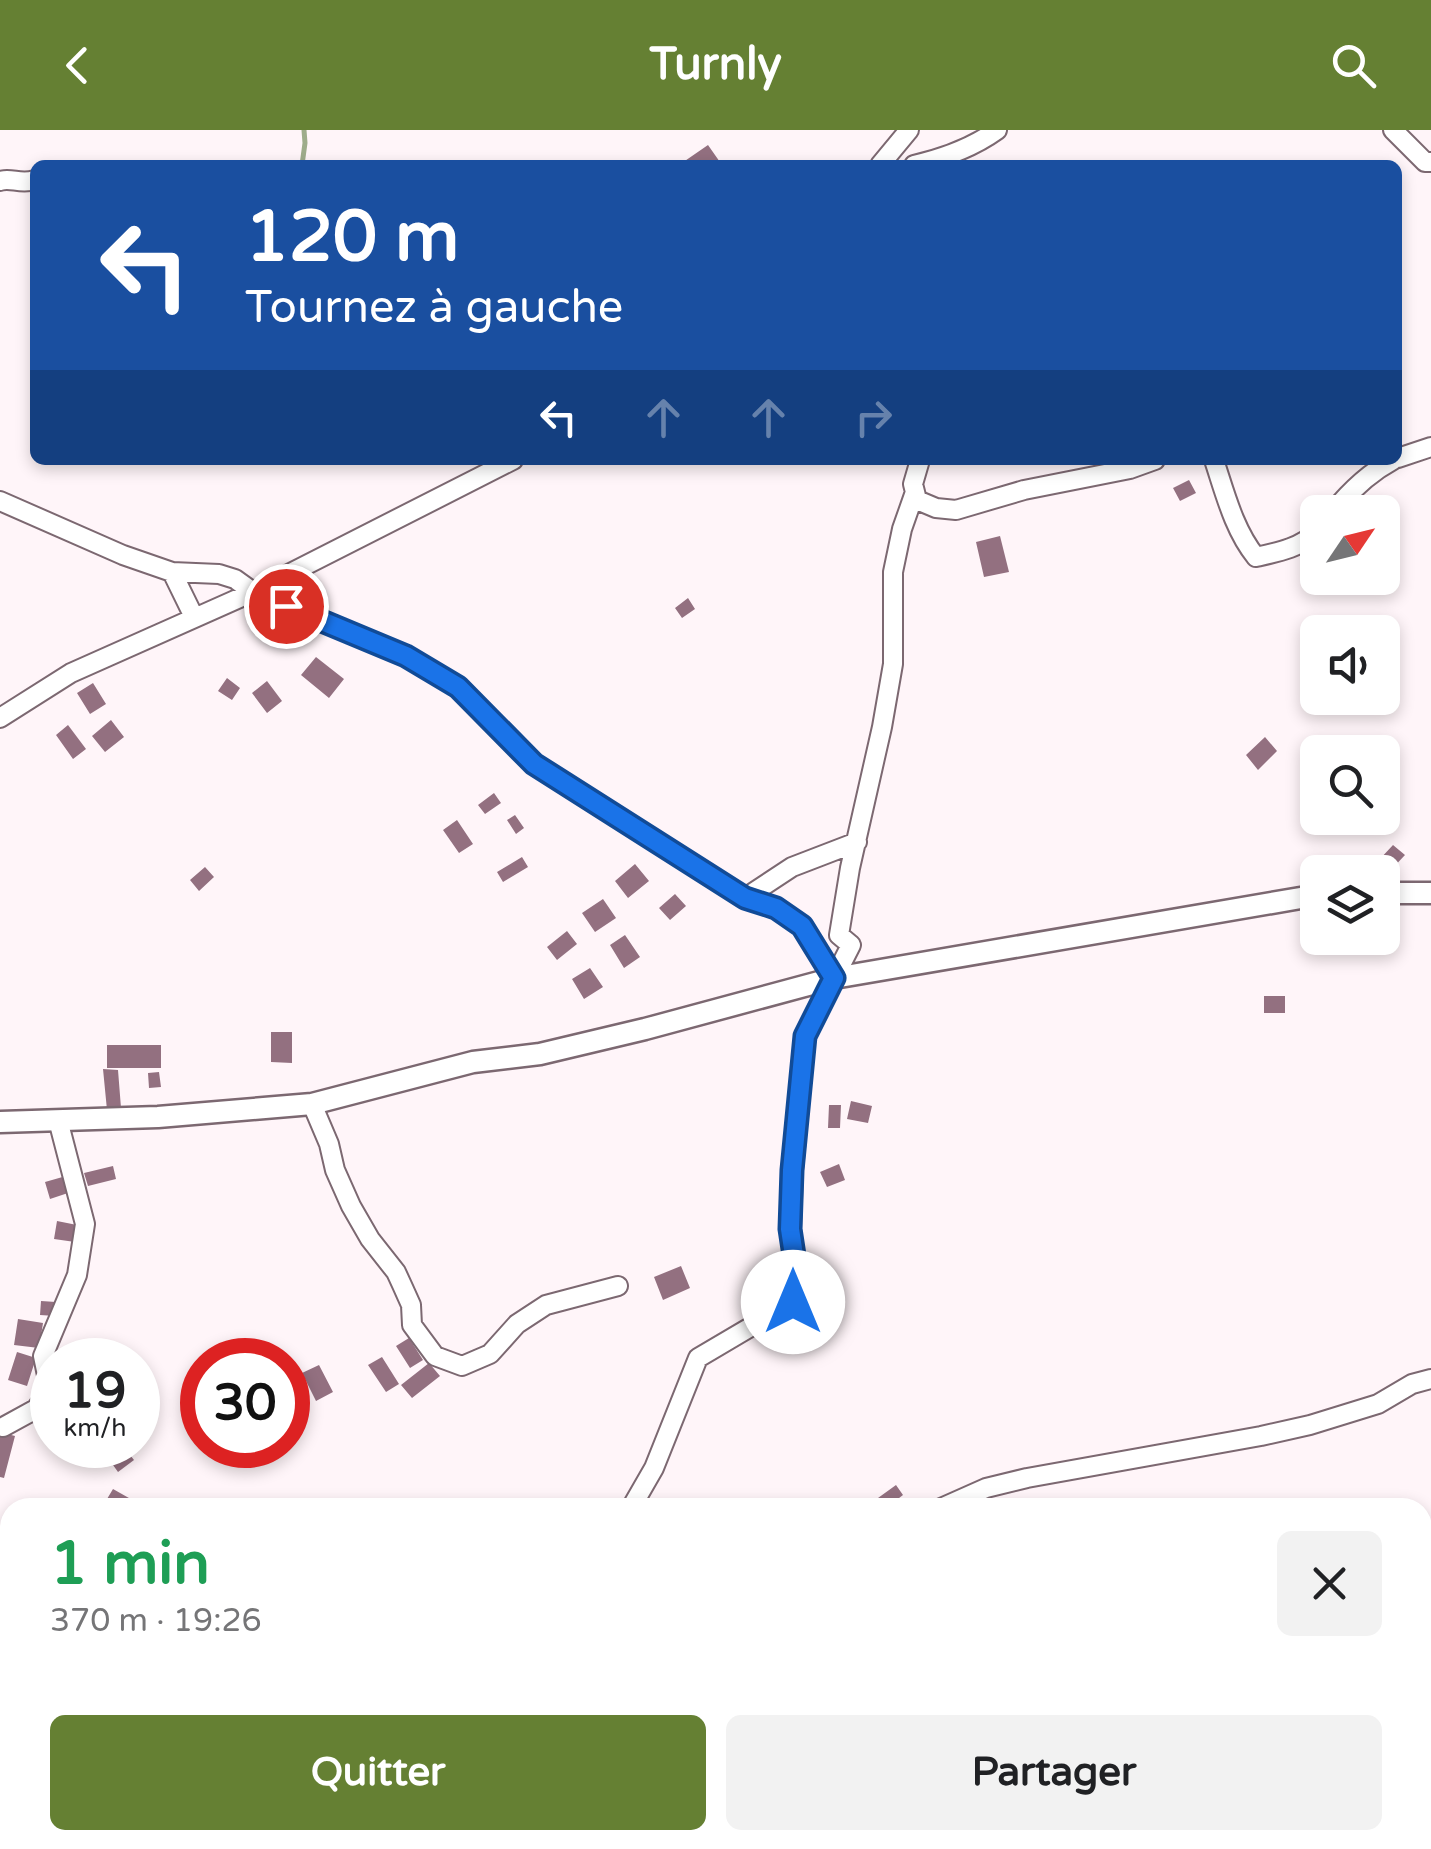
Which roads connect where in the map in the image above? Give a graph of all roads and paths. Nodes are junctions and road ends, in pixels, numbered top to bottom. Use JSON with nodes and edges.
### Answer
{"nodes":[{"id":1,"x":909,"y":130,"type":"edge"},
{"id":2,"x":998,"y":130,"type":"edge"},
{"id":3,"x":1393,"y":130,"type":"edge"},
{"id":4,"x":884,"y":160,"type":"edge"},
{"id":5,"x":933,"y":160,"type":"edge"},
{"id":6,"x":1431,"y":162,"type":"edge"},
{"id":7,"x":0,"y":182,"type":"edge"},
{"id":8,"x":30,"y":182,"type":"edge"},
{"id":9,"x":1431,"y":447,"type":"edge"},
{"id":10,"x":1402,"y":457,"type":"edge"},
{"id":11,"x":503,"y":465,"type":"edge"},
{"id":12,"x":919,"y":465,"type":"edge"},
{"id":13,"x":1141,"y":465,"type":"edge"},
{"id":14,"x":1216,"y":465,"type":"edge"},
{"id":15,"x":1384,"y":465,"type":"edge"},
{"id":16,"x":916,"y":492,"type":"junction"},
{"id":17,"x":1348,"y":495,"type":"edge"},
{"id":18,"x":0,"y":501,"type":"edge"},
{"id":19,"x":1300,"y":545,"type":"edge"},
{"id":20,"x":172,"y":572,"type":"junction"},
{"id":21,"x":253,"y":592,"type":"junction"},
{"id":22,"x":194,"y":617,"type":"junction"},
{"id":23,"x":0,"y":718,"type":"edge"},
{"id":24,"x":857,"y":842,"type":"junction"},
{"id":25,"x":1431,"y":893,"type":"edge"},
{"id":26,"x":1400,"y":894,"type":"edge"},
{"id":27,"x":745,"y":898,"type":"junction"},
{"id":28,"x":1300,"y":898,"type":"edge"},
{"id":29,"x":834,"y":978,"type":"junction"},
{"id":30,"x":312,"y":1104,"type":"junction"},
{"id":31,"x":58,"y":1120,"type":"junction"},
{"id":32,"x":0,"y":1122,"type":"edge"},
{"id":33,"x":618,"y":1286,"type":"dead end"},
{"id":34,"x":1429,"y":1386,"type":"edge"},
{"id":35,"x":3,"y":1428,"type":"dead end"},
{"id":36,"x":637,"y":1498,"type":"edge"},
{"id":37,"x":963,"y":1498,"type":"edge"}],
"edges":[{"from":1,"to":4,"type":"street"},
{"from":2,"to":5,"type":"street"},
{"from":3,"to":6,"type":"street"},
{"from":7,"to":8,"type":"street"},
{"from":9,"to":10,"type":"street"},
{"from":11,"to":21,"type":"street"},
{"from":12,"to":16,"type":"street"},
{"from":13,"to":16,"type":"street"},
{"from":14,"to":19,"type":"street"},
{"from":15,"to":17,"type":"street"},
{"from":16,"to":24,"type":"street"},
{"from":18,"to":20,"type":"street"},
{"from":20,"to":21,"type":"street"},
{"from":20,"to":22,"type":"street"},
{"from":21,"to":22,"type":"street"},
{"from":21,"to":27,"type":"street"},
{"from":22,"to":23,"type":"street"},
{"from":24,"to":27,"type":"street"},
{"from":24,"to":29,"type":"street"},
{"from":25,"to":26,"type":"street"},
{"from":27,"to":29,"type":"street"},
{"from":28,"to":29,"type":"street"},
{"from":29,"to":30,"type":"street"},
{"from":29,"to":36,"type":"street"},
{"from":30,"to":31,"type":"street"},
{"from":30,"to":33,"type":"street"},
{"from":31,"to":32,"type":"street"},
{"from":31,"to":35,"type":"street"},
{"from":34,"to":37,"type":"street"}]}
